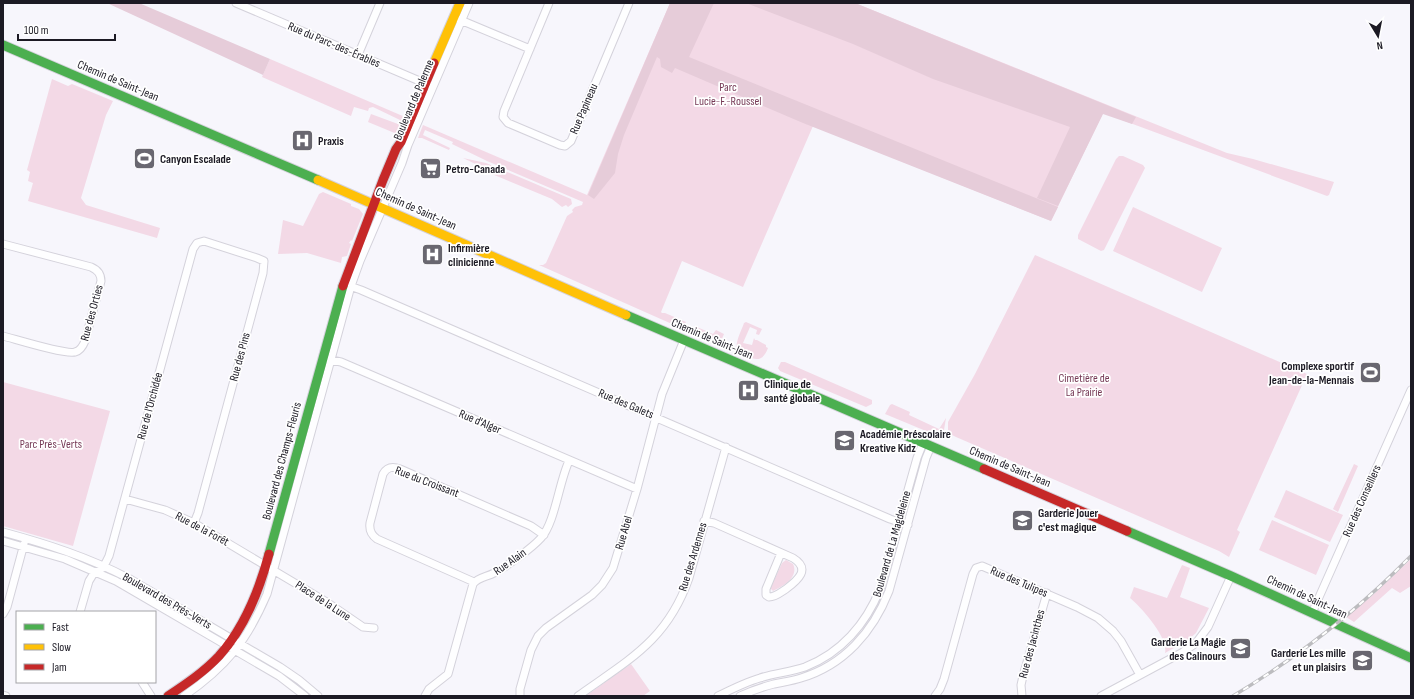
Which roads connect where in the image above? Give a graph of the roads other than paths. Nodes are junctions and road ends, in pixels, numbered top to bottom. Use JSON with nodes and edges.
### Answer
{"nodes":[{"id":1,"x":380,"y":3,"type":"edge"},
{"id":2,"x":460,"y":3,"type":"edge"},
{"id":3,"x":469,"y":3,"type":"edge"},
{"id":4,"x":549,"y":3,"type":"edge"},
{"id":5,"x":629,"y":3,"type":"edge"},
{"id":6,"x":241,"y":4,"type":"edge"},
{"id":7,"x":458,"y":19,"type":"junction"},
{"id":8,"x":3,"y":45,"type":"edge"},
{"id":9,"x":530,"y":49,"type":"junction"},
{"id":10,"x":358,"y":55,"type":"junction"},
{"id":11,"x":429,"y":85,"type":"junction"},
{"id":12,"x":374,"y":204,"type":"junction"},
{"id":13,"x":383,"y":208,"type":"junction"},
{"id":14,"x":3,"y":244,"type":"edge"},
{"id":15,"x":195,"y":245,"type":"joint"},
{"id":16,"x":347,"y":285,"type":"junction"},
{"id":17,"x":3,"y":336,"type":"edge"},
{"id":18,"x":684,"y":340,"type":"junction"},
{"id":19,"x":327,"y":359,"type":"junction"},
{"id":20,"x":1411,"y":390,"type":"edge"},
{"id":21,"x":656,"y":417,"type":"junction"},
{"id":22,"x":927,"y":445,"type":"junction"},
{"id":23,"x":726,"y":447,"type":"junction"},
{"id":24,"x":569,"y":461,"type":"junction"},
{"id":25,"x":637,"y":489,"type":"junction"},
{"id":26,"x":125,"y":499,"type":"junction"},
{"id":27,"x":704,"y":521,"type":"junction"},
{"id":28,"x":899,"y":522,"type":"junction"},
{"id":29,"x":194,"y":523,"type":"junction"},
{"id":30,"x":908,"y":525,"type":"junction"},
{"id":31,"x":3,"y":532,"type":"edge"},
{"id":32,"x":544,"y":535,"type":"junction"},
{"id":33,"x":26,"y":539,"type":"junction"},
{"id":34,"x":3,"y":541,"type":"edge"},
{"id":35,"x":24,"y":547,"type":"junction"},
{"id":36,"x":781,"y":553,"type":"junction"},
{"id":37,"x":105,"y":566,"type":"junction"},
{"id":38,"x":270,"y":567,"type":"junction"},
{"id":39,"x":96,"y":572,"type":"junction"},
{"id":40,"x":1231,"y":576,"type":"junction"},
{"id":41,"x":474,"y":582,"type":"junction"},
{"id":42,"x":1047,"y":593,"type":"junction"},
{"id":43,"x":80,"y":611,"type":"edge"},
{"id":44,"x":1312,"y":613,"type":"junction"},
{"id":45,"x":3,"y":614,"type":"edge"},
{"id":46,"x":374,"y":628,"type":"dead end"},
{"id":47,"x":234,"y":644,"type":"junction"},
{"id":48,"x":1411,"y":658,"type":"edge"},
{"id":49,"x":783,"y":672,"type":"junction"},
{"id":50,"x":1140,"y":675,"type":"junction"},
{"id":51,"x":785,"y":682,"type":"junction"},
{"id":52,"x":143,"y":683,"type":"edge"},
{"id":53,"x":3,"y":695,"type":"edge"},
{"id":54,"x":6,"y":696,"type":"edge"},
{"id":55,"x":151,"y":696,"type":"edge"},
{"id":56,"x":168,"y":696,"type":"edge"},
{"id":57,"x":184,"y":696,"type":"edge"},
{"id":58,"x":305,"y":696,"type":"edge"},
{"id":59,"x":318,"y":696,"type":"edge"},
{"id":60,"x":425,"y":696,"type":"edge"},
{"id":61,"x":520,"y":696,"type":"edge"},
{"id":62,"x":578,"y":696,"type":"edge"},
{"id":63,"x":718,"y":696,"type":"edge"},
{"id":64,"x":740,"y":696,"type":"edge"},
{"id":65,"x":935,"y":696,"type":"edge"},
{"id":66,"x":1022,"y":696,"type":"edge"},
{"id":67,"x":1101,"y":696,"type":"edge"}],
"edges":[{"from":1,"to":10,"type":"street"},
{"from":2,"to":7,"type":"main road","name":"Boulevard de Palerme"},
{"from":3,"to":7,"type":"street","name":"Boulevard de Palerme"},
{"from":4,"to":9,"type":"street","name":"Rue Papineau"},
{"from":5,"to":9,"type":"street","name":"Rue Papineau"},
{"from":6,"to":10,"type":"street","name":"Rue du Parc-des-Érables"},
{"from":7,"to":9,"type":"street"},
{"from":7,"to":11,"type":"main road","name":"Boulevard de Palerme"},
{"from":8,"to":12,"type":"main road","name":"Chemin de Saint-Jean"},
{"from":10,"to":11,"type":"street","name":"Rue du Parc-des-Érables"},
{"from":11,"to":12,"type":"main road","name":"Boulevard de Palerme"},
{"from":11,"to":13,"type":"street","name":"Boulevard de Palerme"},
{"from":12,"to":13,"type":"main road","name":"Chemin de Saint-Jean"},
{"from":12,"to":16,"type":"main road","name":"Boulevard des Champs-Fleuris"},
{"from":13,"to":16,"type":"street","name":"Boulevard des Champs-Fleuris"},
{"from":13,"to":18,"type":"main road","name":"Chemin de Saint-Jean"},
{"from":14,"to":17,"type":"street","name":"Rue des Orties"},
{"from":15,"to":26,"type":"street","name":"Rue de l'Orchidée"},
{"from":15,"to":29,"type":"street","name":"Rue des Pins"},
{"from":16,"to":19,"type":"main road","name":"Boulevard des Champs-Fleuris"},
{"from":16,"to":21,"type":"street","name":"Rue des Galets"},
{"from":18,"to":21,"type":"street","name":"Rue Abel"},
{"from":18,"to":22,"type":"main road","name":"Chemin de Saint-Jean"},
{"from":19,"to":24,"type":"street","name":"Rue d'Alger"},
{"from":19,"to":38,"type":"main road","name":"Boulevard des Champs-Fleuris"},
{"from":20,"to":44,"type":"street","name":"Rue des Conseillers"},
{"from":21,"to":23,"type":"street","name":"Rue des Galets"},
{"from":21,"to":25,"type":"street","name":"Rue Abel"},
{"from":22,"to":28,"type":"street","name":"Boulevard de La Magdeleine"},
{"from":22,"to":30,"type":"street","name":"Boulevard de La Magdeleine"},
{"from":22,"to":40,"type":"main road","name":"Chemin de Saint-Jean"},
{"from":23,"to":27,"type":"street","name":"Rue des Ardennes"},
{"from":23,"to":28,"type":"street","name":"Rue des Galets"},
{"from":24,"to":25,"type":"street","name":"Rue d'Alger"},
{"from":24,"to":32,"type":"street","name":"Rue Alain"},
{"from":25,"to":61,"type":"street","name":"Rue Abel"},
{"from":26,"to":29,"type":"street","name":"Rue de la Forêt"},
{"from":26,"to":37,"type":"street","name":"Rue de l'Orchidée"},
{"from":27,"to":36,"type":"street"},
{"from":27,"to":62,"type":"street","name":"Rue des Ardennes"},
{"from":28,"to":30,"type":"street","name":"Rue des Galets"},
{"from":28,"to":49,"type":"street","name":"Boulevard de La Magdeleine"},
{"from":29,"to":38,"type":"street","name":"Rue de la Forêt"},
{"from":30,"to":51,"type":"street","name":"Boulevard de La Magdeleine"},
{"from":31,"to":33,"type":"street","name":"Boulevard des Prés-Verts"},
{"from":32,"to":41,"type":"street","name":"Rue Alain"},
{"from":32,"to":41,"type":"street","name":"Rue du Croissant"},
{"from":33,"to":35,"type":"street"},
{"from":33,"to":37,"type":"street","name":"Boulevard des Prés-Verts"},
{"from":34,"to":35,"type":"street","name":"Boulevard des Prés-Verts"},
{"from":35,"to":39,"type":"street","name":"Boulevard des Prés-Verts"},
{"from":35,"to":45,"type":"street"},
{"from":36,"to":36,"type":"street"},
{"from":37,"to":39,"type":"street"},
{"from":37,"to":47,"type":"street","name":"Boulevard des Prés-Verts"},
{"from":38,"to":46,"type":"street","name":"Place de la Lune"},
{"from":38,"to":47,"type":"main road","name":"Boulevard des Champs-Fleuris"},
{"from":39,"to":43,"type":"street"},
{"from":39,"to":47,"type":"street","name":"Boulevard des Prés-Verts"},
{"from":40,"to":44,"type":"main road","name":"Chemin de Saint-Jean"},
{"from":40,"to":50,"type":"street"},
{"from":41,"to":60,"type":"street"},
{"from":42,"to":50,"type":"street","name":"Rue des Tulipes"},
{"from":42,"to":65,"type":"street","name":"Rue des Tulipes"},
{"from":42,"to":66,"type":"street","name":"Rue des Jacinthes"},
{"from":44,"to":48,"type":"main road","name":"Chemin de Saint-Jean"},
{"from":47,"to":56,"type":"main road","name":"Boulevard des Champs-Fleuris"},
{"from":47,"to":57,"type":"street","name":"Boulevard des Champs-Fleuris"},
{"from":47,"to":58,"type":"street","name":"Boulevard des Prés-Verts"},
{"from":47,"to":59,"type":"street","name":"Boulevard des Prés-Verts"},
{"from":49,"to":51,"type":"street"},
{"from":49,"to":63,"type":"street","name":"Boulevard de La Magdeleine"},
{"from":50,"to":67,"type":"street"},
{"from":51,"to":64,"type":"street","name":"Boulevard de La Magdeleine"},
{"from":52,"to":55,"type":"street"},
{"from":53,"to":54,"type":"street"}]}
